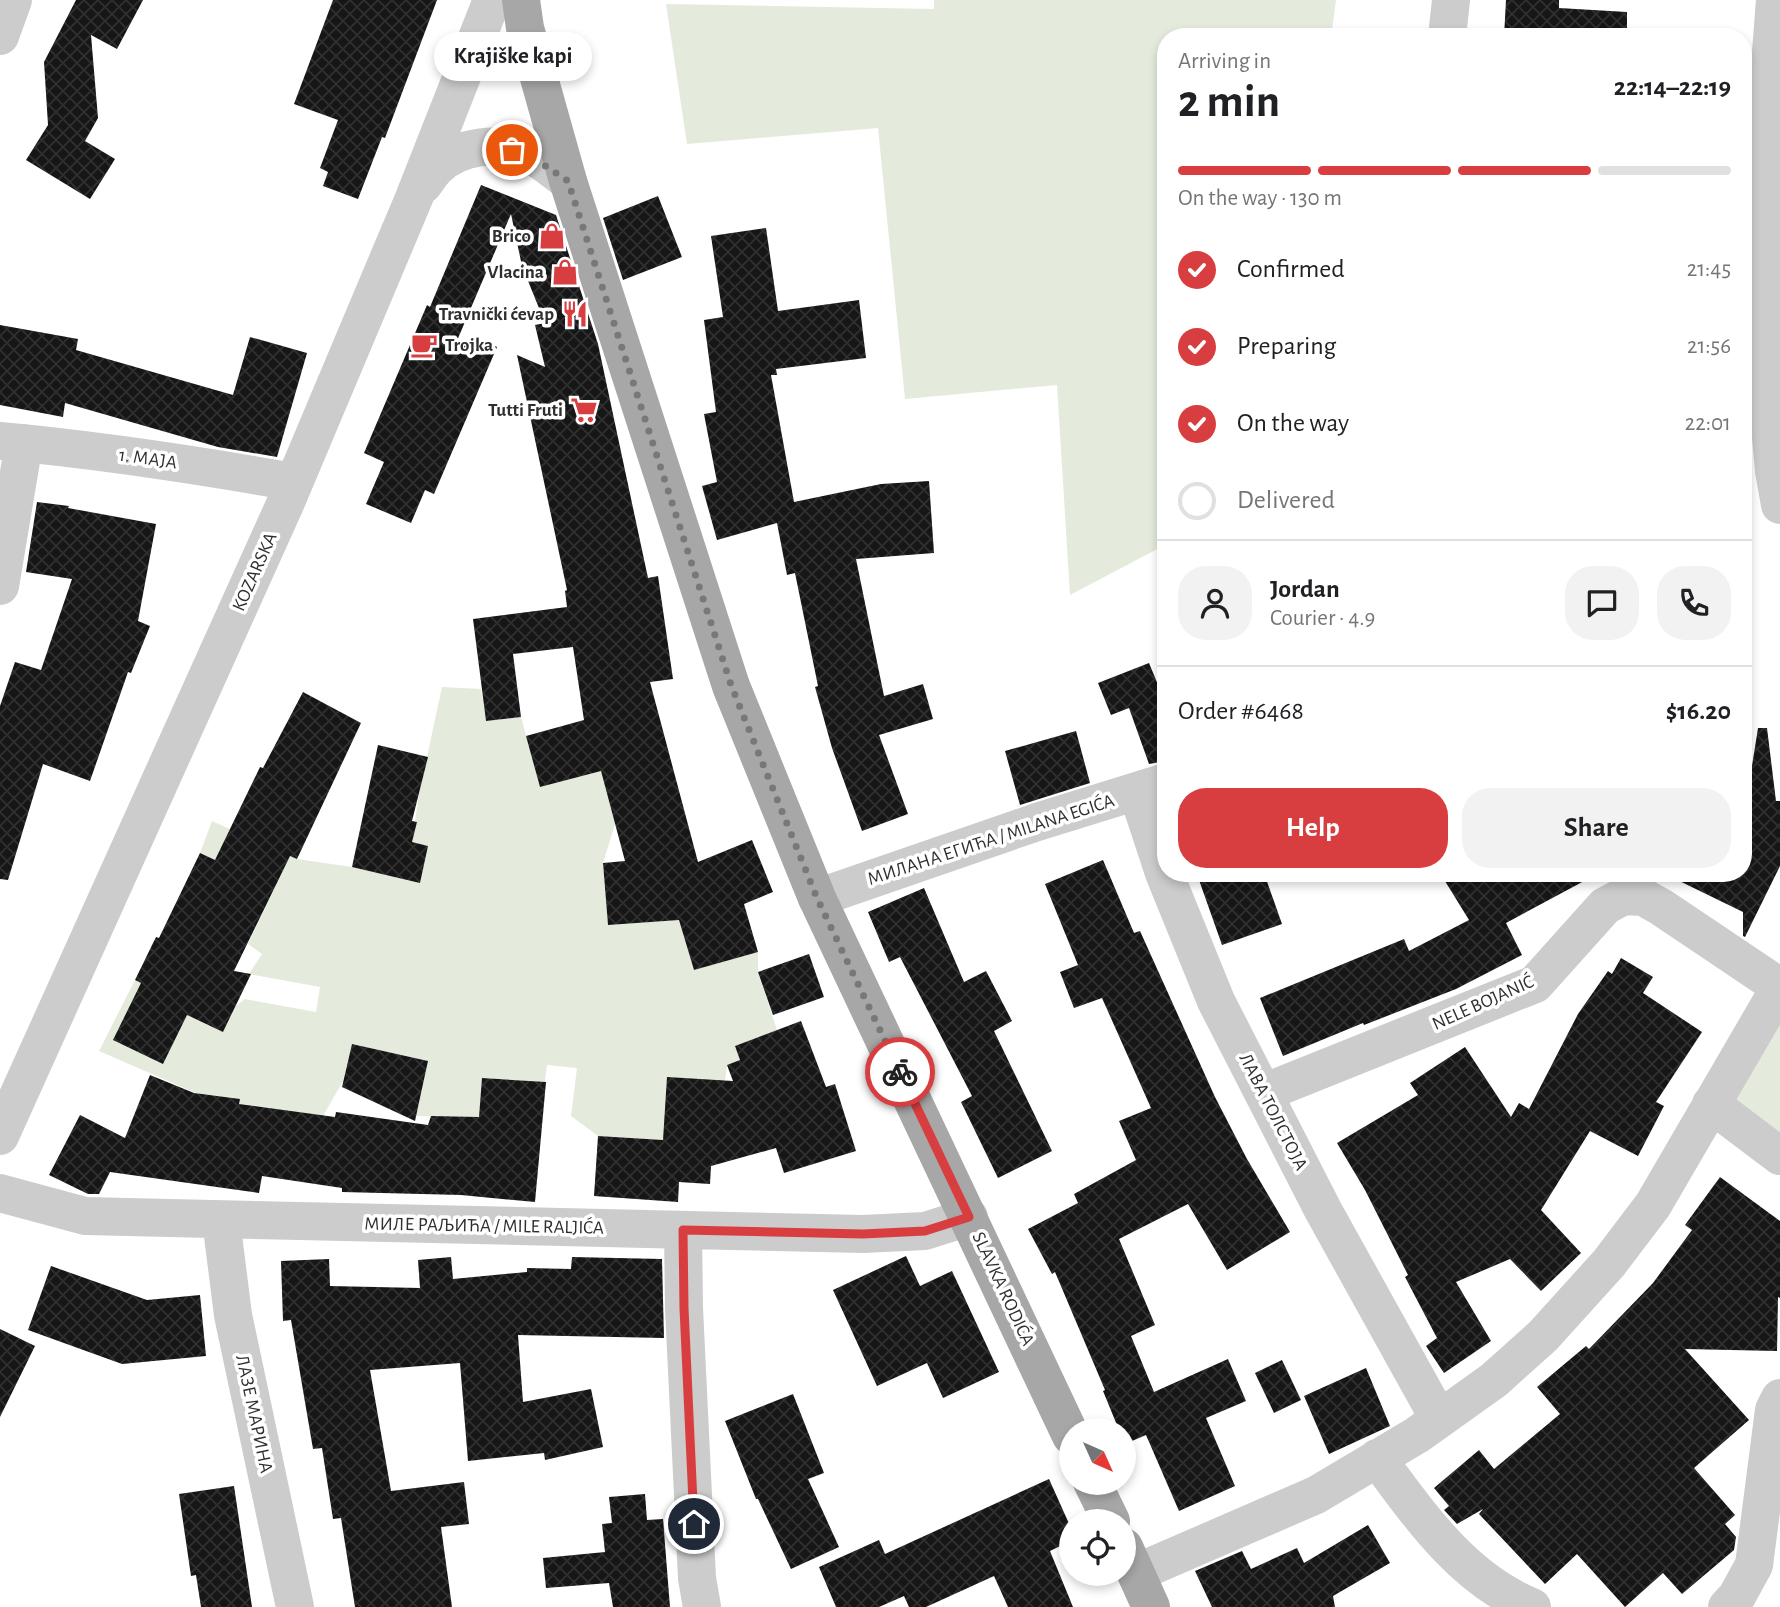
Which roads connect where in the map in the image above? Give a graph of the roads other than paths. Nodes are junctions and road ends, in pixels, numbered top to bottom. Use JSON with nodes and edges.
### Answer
{"nodes":[{"id":1,"x":13,"y":0,"type":"edge"},
{"id":2,"x":492,"y":0,"type":"edge"},
{"id":3,"x":522,"y":0,"type":"edge"},
{"id":4,"x":1451,"y":0,"type":"edge"},
{"id":5,"x":1775,"y":0,"type":"edge"},
{"id":6,"x":1448,"y":28,"type":"edge"},
{"id":7,"x":0,"y":36,"type":"edge"},
{"id":8,"x":568,"y":181,"type":"junction"},
{"id":9,"x":414,"y":198,"type":"junction"},
{"id":10,"x":12,"y":442,"type":"edge"},
{"id":11,"x":295,"y":482,"type":"junction"},
{"id":12,"x":1766,"y":484,"type":"edge"},
{"id":13,"x":0,"y":586,"type":"edge"},
{"id":14,"x":1151,"y":787,"type":"edge"},
{"id":15,"x":1157,"y":827,"type":"edge"},
{"id":16,"x":1168,"y":882,"type":"edge"},
{"id":17,"x":817,"y":898,"type":"junction"},
{"id":18,"x":1780,"y":987,"type":"edge"},
{"id":19,"x":1263,"y":1093,"type":"junction"},
{"id":20,"x":1712,"y":1104,"type":"junction"},
{"id":21,"x":0,"y":1136,"type":"edge"},
{"id":22,"x":1780,"y":1156,"type":"edge"},
{"id":23,"x":0,"y":1193,"type":"edge"},
{"id":24,"x":969,"y":1217,"type":"junction"},
{"id":25,"x":221,"y":1220,"type":"junction"},
{"id":26,"x":683,"y":1230,"type":"junction"},
{"id":27,"x":1780,"y":1398,"type":"edge"},
{"id":28,"x":1063,"y":1418,"type":"edge"},
{"id":29,"x":1439,"y":1419,"type":"junction"},
{"id":30,"x":1377,"y":1458,"type":"junction"},
{"id":31,"x":1136,"y":1558,"type":"edge"},
{"id":32,"x":1136,"y":1573,"type":"edge"},
{"id":33,"x":295,"y":1607,"type":"edge"},
{"id":34,"x":702,"y":1607,"type":"edge"},
{"id":35,"x":1151,"y":1607,"type":"edge"},
{"id":36,"x":1532,"y":1607,"type":"edge"},
{"id":37,"x":1727,"y":1607,"type":"edge"}],
"edges":[{"from":1,"to":7,"type":"street"},
{"from":2,"to":9,"type":"street","name":"KOZARSKA"},
{"from":3,"to":8,"type":"main road","name":"SLAVKA RODIĆA"},
{"from":4,"to":6,"type":"street"},
{"from":5,"to":12,"type":"street"},
{"from":8,"to":9,"type":"street"},
{"from":8,"to":17,"type":"main road","name":"SLAVKA RODIĆA"},
{"from":9,"to":11,"type":"street","name":"KOZARSKA"},
{"from":10,"to":11,"type":"street","name":"1. МАЈА"},
{"from":10,"to":13,"type":"street"},
{"from":11,"to":21,"type":"street","name":"KOZARSKA"},
{"from":14,"to":15,"type":"street","name":"ЛАВА ТОЛСТОЈА"},
{"from":14,"to":17,"type":"street","name":"МИЛАНА ЕГИЋА / MILANA EGIĆA"},
{"from":16,"to":19,"type":"street","name":"ЛАВА ТОЛСТОЈА"},
{"from":17,"to":24,"type":"main road","name":"SLAVKA RODIĆA"},
{"from":18,"to":19,"type":"street","name":"NELE BOJANIĆ"},
{"from":18,"to":20,"type":"street"},
{"from":19,"to":29,"type":"street","name":"ЛАВА ТОЛСТОЈА"},
{"from":20,"to":22,"type":"street"},
{"from":20,"to":29,"type":"street"},
{"from":23,"to":25,"type":"street","name":"МИЛЕ РАЉИЋА / MILE RALJIĆA"},
{"from":24,"to":26,"type":"street","name":"МИЛЕ РАЉИЋА / MILE RALJIĆA"},
{"from":24,"to":28,"type":"main road","name":"SLAVKA RODIĆA"},
{"from":25,"to":26,"type":"street","name":"МИЛЕ РАЉИЋА / MILE RALJIĆA"},
{"from":25,"to":33,"type":"street","name":"ЛАЗЕ МАРИНА"},
{"from":26,"to":34,"type":"street"},
{"from":27,"to":37,"type":"street"},
{"from":29,"to":30,"type":"street"},
{"from":30,"to":31,"type":"street"},
{"from":30,"to":36,"type":"street"},
{"from":32,"to":35,"type":"main road"}]}
